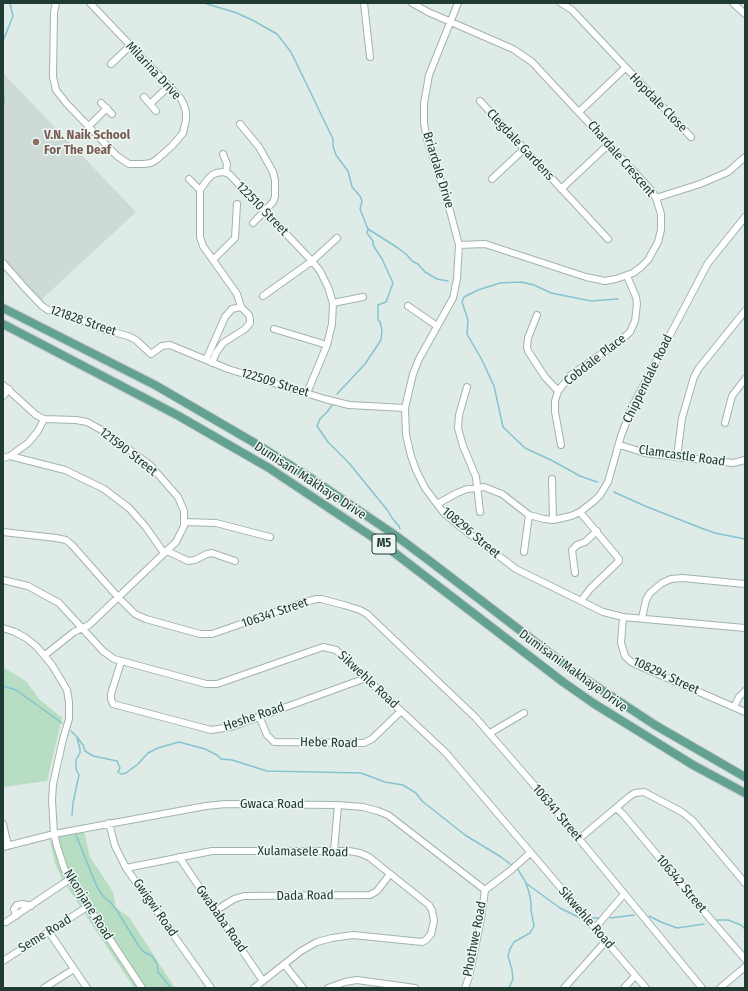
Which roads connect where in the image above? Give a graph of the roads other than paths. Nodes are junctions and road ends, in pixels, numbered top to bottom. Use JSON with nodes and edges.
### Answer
{"nodes":[{"id":1,"x":56,"y":3,"type":"edge"},
{"id":2,"x":90,"y":3,"type":"edge"},
{"id":3,"x":364,"y":3,"type":"edge"},
{"id":4,"x":412,"y":3,"type":"edge"},
{"id":5,"x":458,"y":3,"type":"edge"},
{"id":6,"x":561,"y":3,"type":"edge"},
{"id":7,"x":737,"y":4,"type":"edge"},
{"id":8,"x":745,"y":14,"type":"edge"},
{"id":9,"x":450,"y":22,"type":"junction"},
{"id":10,"x":130,"y":46,"type":"junction"},
{"id":11,"x":370,"y":57,"type":"dead end"},
{"id":12,"x":111,"y":64,"type":"dead end"},
{"id":13,"x":625,"y":68,"type":"junction"},
{"id":14,"x":169,"y":86,"type":"junction"},
{"id":15,"x":144,"y":97,"type":"dead end"},
{"id":16,"x":480,"y":101,"type":"dead end"},
{"id":17,"x":101,"y":103,"type":"dead end"},
{"id":18,"x":150,"y":104,"type":"junction"},
{"id":19,"x":107,"y":108,"type":"junction"},
{"id":20,"x":156,"y":110,"type":"dead end"},
{"id":21,"x":579,"y":112,"type":"junction"},
{"id":22,"x":112,"y":114,"type":"dead end"},
{"id":23,"x":240,"y":124,"type":"dead end"},
{"id":24,"x":88,"y":126,"type":"junction"},
{"id":25,"x":691,"y":137,"type":"dead end"},
{"id":26,"x":609,"y":144,"type":"junction"},
{"id":27,"x":524,"y":149,"type":"junction"},
{"id":28,"x":223,"y":154,"type":"dead end"},
{"id":29,"x":745,"y":157,"type":"edge"},
{"id":30,"x":226,"y":173,"type":"junction"},
{"id":31,"x":189,"y":179,"type":"dead end"},
{"id":32,"x":492,"y":179,"type":"dead end"},
{"id":33,"x":561,"y":189,"type":"junction"},
{"id":34,"x":200,"y":190,"type":"junction"},
{"id":35,"x":656,"y":198,"type":"junction"},
{"id":36,"x":237,"y":204,"type":"dead end"},
{"id":37,"x":264,"y":210,"type":"junction"},
{"id":38,"x":745,"y":217,"type":"edge"},
{"id":39,"x":253,"y":223,"type":"dead end"},
{"id":40,"x":337,"y":238,"type":"dead end"},
{"id":41,"x":608,"y":239,"type":"dead end"},
{"id":42,"x":459,"y":245,"type":"junction"},
{"id":43,"x":213,"y":260,"type":"junction"},
{"id":44,"x":312,"y":261,"type":"junction"},
{"id":45,"x":3,"y":263,"type":"edge"},
{"id":46,"x":627,"y":276,"type":"junction"},
{"id":47,"x":263,"y":296,"type":"dead end"},
{"id":48,"x":363,"y":297,"type":"dead end"},
{"id":49,"x":333,"y":303,"type":"junction"},
{"id":50,"x":408,"y":306,"type":"dead end"},
{"id":51,"x":241,"y":307,"type":"junction"},
{"id":52,"x":3,"y":308,"type":"edge"},
{"id":53,"x":745,"y":311,"type":"edge"},
{"id":54,"x":537,"y":315,"type":"dead end"},
{"id":55,"x":3,"y":324,"type":"edge"},
{"id":56,"x":437,"y":326,"type":"junction"},
{"id":57,"x":274,"y":329,"type":"dead end"},
{"id":58,"x":327,"y":345,"type":"junction"},
{"id":59,"x":151,"y":354,"type":"joint"},
{"id":60,"x":209,"y":361,"type":"junction"},
{"id":61,"x":745,"y":379,"type":"edge"},
{"id":62,"x":3,"y":385,"type":"edge"},
{"id":63,"x":467,"y":387,"type":"dead end"},
{"id":64,"x":9,"y":389,"type":"junction"},
{"id":65,"x":558,"y":390,"type":"junction"},
{"id":66,"x":307,"y":393,"type":"junction"},
{"id":67,"x":3,"y":396,"type":"edge"},
{"id":68,"x":405,"y":408,"type":"junction"},
{"id":69,"x":44,"y":419,"type":"junction"},
{"id":70,"x":725,"y":423,"type":"dead end"},
{"id":71,"x":561,"y":445,"type":"dead end"},
{"id":72,"x":620,"y":445,"type":"junction"},
{"id":73,"x":10,"y":456,"type":"junction"},
{"id":74,"x":677,"y":457,"type":"junction"},
{"id":75,"x":3,"y":458,"type":"edge"},
{"id":76,"x":745,"y":460,"type":"edge"},
{"id":77,"x":552,"y":479,"type":"dead end"},
{"id":78,"x":478,"y":487,"type":"junction"},
{"id":79,"x":437,"y":504,"type":"junction"},
{"id":80,"x":480,"y":512,"type":"dead end"},
{"id":81,"x":580,"y":512,"type":"junction"},
{"id":82,"x":529,"y":515,"type":"junction"},
{"id":83,"x":553,"y":520,"type":"junction"},
{"id":84,"x":184,"y":522,"type":"junction"},
{"id":85,"x":597,"y":531,"type":"junction"},
{"id":86,"x":3,"y":532,"type":"edge"},
{"id":87,"x":270,"y":537,"type":"dead end"},
{"id":88,"x":166,"y":552,"type":"junction"},
{"id":89,"x":524,"y":552,"type":"dead end"},
{"id":90,"x":235,"y":562,"type":"dead end"},
{"id":91,"x":574,"y":573,"type":"dead end"},
{"id":92,"x":3,"y":580,"type":"edge"},
{"id":93,"x":745,"y":584,"type":"edge"},
{"id":94,"x":117,"y":596,"type":"junction"},
{"id":95,"x":581,"y":601,"type":"junction"},
{"id":96,"x":623,"y":617,"type":"junction"},
{"id":97,"x":642,"y":618,"type":"junction"},
{"id":98,"x":3,"y":628,"type":"edge"},
{"id":99,"x":745,"y":628,"type":"edge"},
{"id":100,"x":82,"y":629,"type":"junction"},
{"id":101,"x":45,"y":655,"type":"junction"},
{"id":102,"x":121,"y":662,"type":"junction"},
{"id":103,"x":366,"y":678,"type":"junction"},
{"id":104,"x":745,"y":691,"type":"edge"},
{"id":105,"x":734,"y":707,"type":"junction"},
{"id":106,"x":401,"y":711,"type":"junction"},
{"id":107,"x":745,"y":712,"type":"edge"},
{"id":108,"x":524,"y":713,"type":"dead end"},
{"id":109,"x":259,"y":716,"type":"junction"},
{"id":110,"x":490,"y":733,"type":"junction"},
{"id":111,"x":745,"y":775,"type":"edge"},
{"id":112,"x":745,"y":793,"type":"edge"},
{"id":113,"x":338,"y":805,"type":"junction"},
{"id":114,"x":616,"y":808,"type":"junction"},
{"id":115,"x":109,"y":823,"type":"junction"},
{"id":116,"x":3,"y":824,"type":"edge"},
{"id":117,"x":54,"y":834,"type":"junction"},
{"id":118,"x":579,"y":839,"type":"junction"},
{"id":119,"x":6,"y":846,"type":"edge"},
{"id":120,"x":334,"y":851,"type":"junction"},
{"id":121,"x":530,"y":853,"type":"junction"},
{"id":122,"x":179,"y":858,"type":"junction"},
{"id":123,"x":126,"y":868,"type":"junction"},
{"id":124,"x":390,"y":874,"type":"junction"},
{"id":125,"x":70,"y":879,"type":"junction"},
{"id":126,"x":745,"y":883,"type":"edge"},
{"id":127,"x":485,"y":890,"type":"junction"},
{"id":128,"x":624,"y":894,"type":"junction"},
{"id":129,"x":87,"y":907,"type":"junction"},
{"id":130,"x":215,"y":911,"type":"junction"},
{"id":131,"x":6,"y":922,"type":"dead end"},
{"id":132,"x":595,"y":928,"type":"junction"},
{"id":133,"x":49,"y":932,"type":"junction"},
{"id":134,"x":606,"y":942,"type":"junction"},
{"id":135,"x":745,"y":959,"type":"edge"},
{"id":136,"x":3,"y":961,"type":"edge"},
{"id":137,"x":284,"y":964,"type":"junction"},
{"id":138,"x":745,"y":967,"type":"edge"},
{"id":139,"x":74,"y":969,"type":"junction"},
{"id":140,"x":635,"y":976,"type":"junction"},
{"id":141,"x":263,"y":981,"type":"junction"},
{"id":142,"x":44,"y":988,"type":"edge"},
{"id":143,"x":87,"y":988,"type":"edge"},
{"id":144,"x":142,"y":988,"type":"edge"},
{"id":145,"x":211,"y":988,"type":"edge"},
{"id":146,"x":254,"y":988,"type":"edge"},
{"id":147,"x":303,"y":988,"type":"edge"},
{"id":148,"x":328,"y":988,"type":"edge"},
{"id":149,"x":415,"y":988,"type":"edge"},
{"id":150,"x":465,"y":988,"type":"edge"},
{"id":151,"x":564,"y":988,"type":"edge"},
{"id":152,"x":624,"y":988,"type":"edge"},
{"id":153,"x":646,"y":988,"type":"edge"},
{"id":154,"x":702,"y":988,"type":"edge"},
{"id":155,"x":720,"y":988,"type":"edge"}],
"edges":[{"from":1,"to":24,"type":"street","name":"Milarina Drive"},
{"from":2,"to":10,"type":"street","name":"Milarina Drive"},
{"from":3,"to":11,"type":"street"},
{"from":4,"to":9,"type":"street","name":"Chardale Crescent"},
{"from":5,"to":9,"type":"street","name":"Briardale Drive"},
{"from":6,"to":13,"type":"street","name":"Hopdale Close"},
{"from":7,"to":8,"type":"street"},
{"from":9,"to":21,"type":"street","name":"Chardale Crescent"},
{"from":9,"to":42,"type":"street","name":"Briardale Drive"},
{"from":10,"to":12,"type":"street"},
{"from":10,"to":14,"type":"street","name":"Milarina Drive"},
{"from":13,"to":21,"type":"street","name":"Hopdale Close"},
{"from":13,"to":25,"type":"street","name":"Hopdale Close"},
{"from":14,"to":18,"type":"street"},
{"from":14,"to":24,"type":"street","name":"Milarina Drive"},
{"from":15,"to":18,"type":"street"},
{"from":16,"to":27,"type":"street","name":"Clegdale Gardens"},
{"from":17,"to":19,"type":"street"},
{"from":18,"to":20,"type":"street"},
{"from":19,"to":22,"type":"street"},
{"from":19,"to":24,"type":"street"},
{"from":21,"to":26,"type":"street","name":"Chardale Crescent"},
{"from":23,"to":37,"type":"street"},
{"from":26,"to":33,"type":"street","name":"Clegdale Gardens"},
{"from":26,"to":35,"type":"street","name":"Chardale Crescent"},
{"from":27,"to":32,"type":"street"},
{"from":27,"to":33,"type":"street","name":"Clegdale Gardens"},
{"from":28,"to":30,"type":"street"},
{"from":29,"to":35,"type":"street"},
{"from":30,"to":34,"type":"street","name":"122510 Street"},
{"from":30,"to":37,"type":"street","name":"122510 Street"},
{"from":31,"to":34,"type":"street"},
{"from":33,"to":41,"type":"street","name":"Clegdale Gardens"},
{"from":34,"to":43,"type":"street"},
{"from":35,"to":46,"type":"street","name":"Chardale Crescent"},
{"from":36,"to":43,"type":"street"},
{"from":37,"to":39,"type":"street"},
{"from":37,"to":44,"type":"street","name":"122510 Street"},
{"from":38,"to":72,"type":"street","name":"Chippendale Road"},
{"from":40,"to":44,"type":"street"},
{"from":42,"to":46,"type":"street","name":"Chardale Crescent"},
{"from":42,"to":56,"type":"street","name":"108296 Street"},
{"from":43,"to":51,"type":"street"},
{"from":44,"to":47,"type":"street"},
{"from":44,"to":49,"type":"street","name":"122510 Street"},
{"from":45,"to":59,"type":"street","name":"121828 Street"},
{"from":46,"to":65,"type":"street","name":"Cobdale Place"},
{"from":48,"to":49,"type":"street"},
{"from":49,"to":58,"type":"street","name":"122510 Street"},
{"from":50,"to":56,"type":"street"},
{"from":51,"to":60,"type":"street"},
{"from":51,"to":60,"type":"street"},
{"from":52,"to":111,"type":"main road","name":"Dumisani Makhaye Drive","number":"M5"},
{"from":53,"to":74,"type":"street"},
{"from":54,"to":65,"type":"street"},
{"from":55,"to":112,"type":"main road","name":"Dumisani Makhaye Drive","number":"M5"},
{"from":56,"to":68,"type":"street","name":"108296 Street"},
{"from":57,"to":58,"type":"street"},
{"from":58,"to":66,"type":"street","name":"122510 Street"},
{"from":59,"to":60,"type":"street","name":"122509 Street"},
{"from":60,"to":66,"type":"street","name":"122509 Street"},
{"from":61,"to":70,"type":"street"},
{"from":62,"to":64,"type":"street"},
{"from":63,"to":78,"type":"street"},
{"from":64,"to":67,"type":"street"},
{"from":64,"to":69,"type":"street"},
{"from":65,"to":71,"type":"street","name":"Cobdale Place"},
{"from":66,"to":68,"type":"street","name":"122509 Street"},
{"from":68,"to":79,"type":"street","name":"108296 Street"},
{"from":69,"to":73,"type":"street"},
{"from":69,"to":84,"type":"street","name":"121590 Street"},
{"from":72,"to":74,"type":"street","name":"Clamcastle Road"},
{"from":72,"to":81,"type":"street","name":"Chippendale Road"},
{"from":73,"to":75,"type":"street"},
{"from":73,"to":88,"type":"street"},
{"from":74,"to":76,"type":"street","name":"Clamcastle Road"},
{"from":77,"to":83,"type":"street"},
{"from":78,"to":79,"type":"street"},
{"from":78,"to":80,"type":"street"},
{"from":78,"to":82,"type":"street","name":"Chippendale Road"},
{"from":79,"to":95,"type":"street","name":"108296 Street"},
{"from":81,"to":83,"type":"street","name":"Chippendale Road"},
{"from":81,"to":85,"type":"street"},
{"from":82,"to":83,"type":"street","name":"Chippendale Road"},
{"from":82,"to":89,"type":"street"},
{"from":84,"to":87,"type":"street"},
{"from":84,"to":88,"type":"street"},
{"from":85,"to":91,"type":"street"},
{"from":85,"to":95,"type":"street"},
{"from":86,"to":94,"type":"street","name":"106341 Street"},
{"from":88,"to":90,"type":"street"},
{"from":88,"to":94,"type":"street"},
{"from":92,"to":100,"type":"street","name":"Sikwehle Road"},
{"from":93,"to":97,"type":"street"},
{"from":94,"to":100,"type":"street"},
{"from":94,"to":110,"type":"street","name":"106341 Street"},
{"from":95,"to":96,"type":"street","name":"108296 Street"},
{"from":96,"to":97,"type":"street","name":"108296 Street"},
{"from":96,"to":105,"type":"street","name":"108294 Street"},
{"from":97,"to":99,"type":"street","name":"108296 Street"},
{"from":98,"to":101,"type":"street","name":"Nkonjane Road"},
{"from":100,"to":101,"type":"street"},
{"from":100,"to":102,"type":"street","name":"Sikwehle Road"},
{"from":101,"to":117,"type":"street","name":"Nkonjane Road"},
{"from":102,"to":103,"type":"street","name":"Sikwehle Road"},
{"from":102,"to":109,"type":"street","name":"Heshe Road"},
{"from":103,"to":106,"type":"street","name":"Sikwehle Road"},
{"from":103,"to":109,"type":"street","name":"Heshe Road"},
{"from":104,"to":105,"type":"street"},
{"from":105,"to":107,"type":"street","name":"108294 Street"},
{"from":106,"to":109,"type":"street","name":"Hebe Road"},
{"from":106,"to":121,"type":"street","name":"Sikwehle Road"},
{"from":108,"to":110,"type":"street"},
{"from":110,"to":118,"type":"street","name":"106341 Street"},
{"from":113,"to":115,"type":"street","name":"Gwaca Road"},
{"from":113,"to":120,"type":"street"},
{"from":113,"to":127,"type":"street","name":"Gwaca Road"},
{"from":114,"to":118,"type":"street"},
{"from":114,"to":126,"type":"street"},
{"from":114,"to":135,"type":"street","name":"106342 Street"},
{"from":115,"to":117,"type":"street","name":"Gwaca Road"},
{"from":115,"to":123,"type":"street","name":"Gwigwi Road"},
{"from":116,"to":119,"type":"street"},
{"from":117,"to":119,"type":"street","name":"Gwaca Road"},
{"from":117,"to":125,"type":"street","name":"Nkonjane Road"},
{"from":118,"to":128,"type":"street","name":"106341 Street"},
{"from":120,"to":122,"type":"street","name":"Xulamasele Road"},
{"from":120,"to":124,"type":"street","name":"Xulamasele Road"},
{"from":121,"to":127,"type":"street"},
{"from":121,"to":132,"type":"street","name":"Sikwehle Road"},
{"from":122,"to":123,"type":"street","name":"Xulamasele Road"},
{"from":122,"to":130,"type":"street","name":"Gwababa Road"},
{"from":123,"to":145,"type":"street","name":"Gwigwi Road"},
{"from":124,"to":130,"type":"street","name":"Dada Road"},
{"from":124,"to":137,"type":"street","name":"Xulamasele Road"},
{"from":125,"to":129,"type":"street","name":"Nkonjane Road"},
{"from":125,"to":131,"type":"street"},
{"from":127,"to":150,"type":"street","name":"Phothwe Road"},
{"from":128,"to":132,"type":"street"},
{"from":128,"to":154,"type":"street","name":"106341 Street"},
{"from":129,"to":133,"type":"street","name":"Seme Road"},
{"from":129,"to":144,"type":"street","name":"Nkonjane Road"},
{"from":130,"to":141,"type":"street","name":"Gwababa Road"},
{"from":132,"to":134,"type":"street","name":"Sikwehle Road"},
{"from":133,"to":136,"type":"street","name":"Seme Road"},
{"from":133,"to":139,"type":"street"},
{"from":134,"to":140,"type":"street","name":"Sikwehle Road"},
{"from":134,"to":151,"type":"street"},
{"from":137,"to":141,"type":"street","name":"Xulamasele Road"},
{"from":137,"to":147,"type":"street"},
{"from":138,"to":155,"type":"street"},
{"from":139,"to":142,"type":"street"},
{"from":139,"to":143,"type":"street"},
{"from":140,"to":152,"type":"street"},
{"from":140,"to":153,"type":"street","name":"Sikwehle Road"},
{"from":141,"to":146,"type":"street","name":"Xulamasele Road"},
{"from":148,"to":149,"type":"street"}]}
